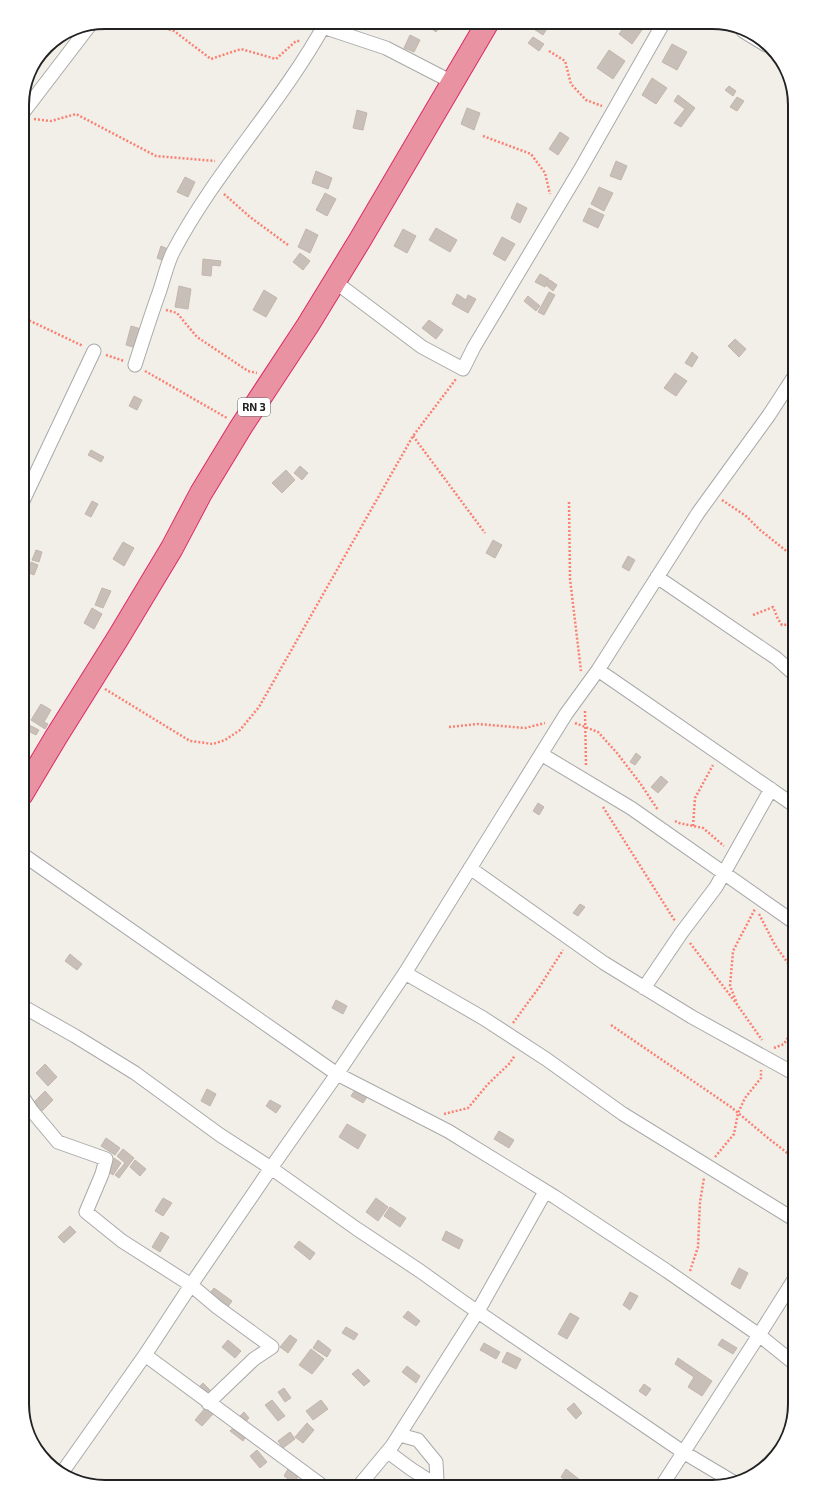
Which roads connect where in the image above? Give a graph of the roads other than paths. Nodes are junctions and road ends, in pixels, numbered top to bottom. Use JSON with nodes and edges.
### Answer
{"nodes":[{"id":1,"x":322,"y":29,"type":"edge"},
{"id":2,"x":335,"y":29,"type":"edge"},
{"id":3,"x":484,"y":29,"type":"edge"},
{"id":4,"x":660,"y":29,"type":"edge"},
{"id":5,"x":85,"y":32,"type":"edge"},
{"id":6,"x":452,"y":82,"type":"junction"},
{"id":7,"x":29,"y":112,"type":"edge"},
{"id":8,"x":334,"y":281,"type":"junction"},
{"id":9,"x":94,"y":351,"type":"dead end"},
{"id":10,"x":135,"y":365,"type":"dead end"},
{"id":11,"x":788,"y":386,"type":"edge"},
{"id":12,"x":29,"y":488,"type":"edge"},
{"id":13,"x":657,"y":577,"type":"junction"},
{"id":14,"x":788,"y":668,"type":"edge"},
{"id":15,"x":598,"y":670,"type":"junction"},
{"id":16,"x":541,"y":754,"type":"junction"},
{"id":17,"x":29,"y":782,"type":"edge"},
{"id":18,"x":771,"y":789,"type":"junction"},
{"id":19,"x":788,"y":801,"type":"edge"},
{"id":20,"x":29,"y":859,"type":"edge"},
{"id":21,"x":470,"y":868,"type":"junction"},
{"id":22,"x":724,"y":872,"type":"junction"},
{"id":23,"x":788,"y":918,"type":"edge"},
{"id":24,"x":405,"y":972,"type":"junction"},
{"id":25,"x":644,"y":988,"type":"junction"},
{"id":26,"x":29,"y":1010,"type":"edge"},
{"id":27,"x":788,"y":1070,"type":"edge"},
{"id":28,"x":337,"y":1074,"type":"junction"},
{"id":29,"x":29,"y":1106,"type":"edge"},
{"id":30,"x":271,"y":1168,"type":"junction"},
{"id":31,"x":545,"y":1192,"type":"junction"},
{"id":32,"x":788,"y":1216,"type":"edge"},
{"id":33,"x":191,"y":1285,"type":"junction"},
{"id":34,"x":788,"y":1289,"type":"edge"},
{"id":35,"x":478,"y":1311,"type":"junction"},
{"id":36,"x":759,"y":1335,"type":"junction"},
{"id":37,"x":145,"y":1355,"type":"junction"},
{"id":38,"x":788,"y":1358,"type":"edge"},
{"id":39,"x":208,"y":1403,"type":"junction"},
{"id":40,"x":400,"y":1435,"type":"junction"},
{"id":41,"x":388,"y":1452,"type":"junction"},
{"id":42,"x":684,"y":1452,"type":"junction"},
{"id":43,"x":65,"y":1468,"type":"edge"},
{"id":44,"x":728,"y":1479,"type":"edge"},
{"id":45,"x":314,"y":1480,"type":"edge"},
{"id":46,"x":364,"y":1480,"type":"edge"},
{"id":47,"x":427,"y":1480,"type":"edge"},
{"id":48,"x":436,"y":1480,"type":"edge"},
{"id":49,"x":666,"y":1480,"type":"edge"}],
"edges":[{"from":1,"to":10,"type":"street"},
{"from":2,"to":6,"type":"street"},
{"from":3,"to":6,"type":"highway","number":"RN 3"},
{"from":4,"to":8,"type":"street"},
{"from":5,"to":7,"type":"street"},
{"from":6,"to":8,"type":"highway","number":"RN 3"},
{"from":8,"to":17,"type":"highway","number":"RN 3"},
{"from":9,"to":12,"type":"street"},
{"from":11,"to":13,"type":"street"},
{"from":13,"to":14,"type":"street"},
{"from":13,"to":15,"type":"street"},
{"from":15,"to":16,"type":"street"},
{"from":15,"to":18,"type":"street"},
{"from":16,"to":21,"type":"street"},
{"from":16,"to":22,"type":"street"},
{"from":18,"to":19,"type":"street"},
{"from":18,"to":22,"type":"street"},
{"from":20,"to":28,"type":"street"},
{"from":21,"to":24,"type":"street"},
{"from":21,"to":25,"type":"street"},
{"from":22,"to":23,"type":"street"},
{"from":22,"to":25,"type":"street"},
{"from":24,"to":28,"type":"street"},
{"from":24,"to":32,"type":"street"},
{"from":25,"to":27,"type":"street"},
{"from":26,"to":30,"type":"street"},
{"from":28,"to":30,"type":"street"},
{"from":28,"to":31,"type":"street"},
{"from":29,"to":33,"type":"street"},
{"from":30,"to":33,"type":"street"},
{"from":30,"to":35,"type":"street"},
{"from":31,"to":35,"type":"street"},
{"from":31,"to":36,"type":"street"},
{"from":33,"to":37,"type":"street"},
{"from":33,"to":39,"type":"street"},
{"from":34,"to":36,"type":"street"},
{"from":35,"to":40,"type":"street"},
{"from":35,"to":42,"type":"street"},
{"from":36,"to":38,"type":"street"},
{"from":36,"to":42,"type":"street"},
{"from":37,"to":39,"type":"street"},
{"from":37,"to":43,"type":"street"},
{"from":39,"to":45,"type":"street"},
{"from":40,"to":41,"type":"street"},
{"from":40,"to":48,"type":"street"},
{"from":41,"to":46,"type":"street"},
{"from":41,"to":47,"type":"street"},
{"from":42,"to":44,"type":"street"},
{"from":42,"to":49,"type":"street"}]}
